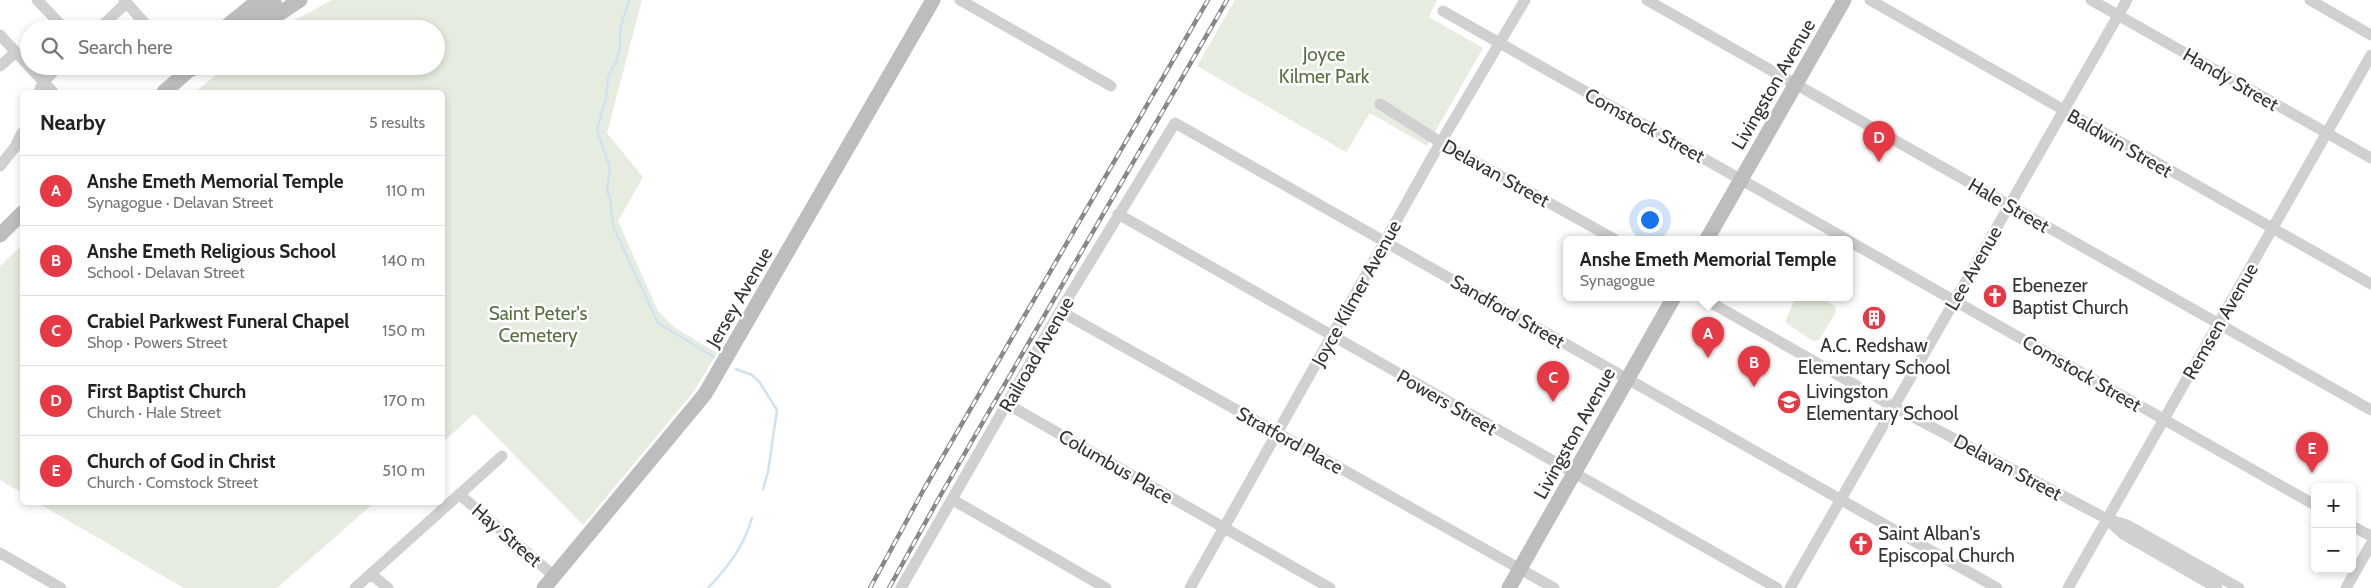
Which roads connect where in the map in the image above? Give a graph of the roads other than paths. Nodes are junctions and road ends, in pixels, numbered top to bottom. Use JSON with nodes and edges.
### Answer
{"nodes":[{"id":1,"x":37,"y":0,"type":"edge"},
{"id":2,"x":259,"y":0,"type":"edge"},
{"id":3,"x":300,"y":0,"type":"edge"},
{"id":4,"x":933,"y":0,"type":"edge"},
{"id":5,"x":960,"y":0,"type":"edge"},
{"id":6,"x":1525,"y":0,"type":"edge"},
{"id":7,"x":1647,"y":0,"type":"edge"},
{"id":8,"x":1844,"y":0,"type":"edge"},
{"id":9,"x":1870,"y":0,"type":"edge"},
{"id":10,"x":2091,"y":0,"type":"edge"},
{"id":11,"x":2127,"y":0,"type":"edge"},
{"id":12,"x":2310,"y":0,"type":"edge"},
{"id":13,"x":125,"y":2,"type":"edge"},
{"id":14,"x":276,"y":3,"type":"edge"},
{"id":15,"x":1443,"y":11,"type":"dead end"},
{"id":16,"x":2118,"y":15,"type":"junction"},
{"id":17,"x":56,"y":20,"type":"edge"},
{"id":18,"x":108,"y":20,"type":"edge"},
{"id":19,"x":142,"y":20,"type":"edge"},
{"id":20,"x":234,"y":20,"type":"edge"},
{"id":21,"x":252,"y":20,"type":"edge"},
{"id":22,"x":263,"y":20,"type":"edge"},
{"id":23,"x":0,"y":35,"type":"edge"},
{"id":24,"x":2371,"y":35,"type":"edge"},
{"id":25,"x":1500,"y":44,"type":"junction"},
{"id":26,"x":16,"y":52,"type":"junction"},
{"id":27,"x":2371,"y":55,"type":"edge"},
{"id":28,"x":20,"y":56,"type":"edge"},
{"id":29,"x":0,"y":66,"type":"edge"},
{"id":30,"x":34,"y":75,"type":"edge"},
{"id":31,"x":51,"y":75,"type":"edge"},
{"id":32,"x":183,"y":75,"type":"edge"},
{"id":33,"x":1796,"y":84,"type":"junction"},
{"id":34,"x":1111,"y":86,"type":"dead end"},
{"id":35,"x":41,"y":87,"type":"edge"},
{"id":36,"x":166,"y":90,"type":"edge"},
{"id":37,"x":1380,"y":104,"type":"dead end"},
{"id":38,"x":2063,"y":110,"type":"junction"},
{"id":39,"x":1175,"y":123,"type":"joint"},
{"id":40,"x":2327,"y":134,"type":"junction"},
{"id":41,"x":20,"y":137,"type":"edge"},
{"id":42,"x":1440,"y":142,"type":"junction"},
{"id":43,"x":2371,"y":158,"type":"edge"},
{"id":44,"x":0,"y":166,"type":"edge"},
{"id":45,"x":1741,"y":179,"type":"junction"},
{"id":46,"x":2010,"y":206,"type":"junction"},
{"id":47,"x":1118,"y":214,"type":"junction"},
{"id":48,"x":20,"y":215,"type":"edge"},
{"id":49,"x":2273,"y":229,"type":"junction"},
{"id":50,"x":0,"y":235,"type":"edge"},
{"id":51,"x":1609,"y":236,"type":"edge"},
{"id":52,"x":1709,"y":236,"type":"edge"},
{"id":53,"x":1841,"y":236,"type":"edge"},
{"id":54,"x":1384,"y":241,"type":"junction"},
{"id":55,"x":1853,"y":243,"type":"edge"},
{"id":56,"x":2371,"y":284,"type":"edge"},
{"id":57,"x":1954,"y":300,"type":"junction"},
{"id":58,"x":1672,"y":301,"type":"edge"},
{"id":59,"x":1708,"y":301,"type":"edge"},
{"id":60,"x":1060,"y":311,"type":"junction"},
{"id":61,"x":2218,"y":325,"type":"junction"},
{"id":62,"x":1332,"y":336,"type":"junction"},
{"id":63,"x":1627,"y":379,"type":"junction"},
{"id":64,"x":1007,"y":404,"type":"junction"},
{"id":65,"x":1894,"y":407,"type":"junction"},
{"id":66,"x":2371,"y":410,"type":"edge"},
{"id":67,"x":2164,"y":419,"type":"junction"},
{"id":68,"x":1277,"y":434,"type":"junction"},
{"id":69,"x":502,"y":456,"type":"dead end"},
{"id":70,"x":1574,"y":474,"type":"junction"},
{"id":71,"x":459,"y":494,"type":"junction"},
{"id":72,"x":953,"y":500,"type":"junction"},
{"id":73,"x":1841,"y":500,"type":"junction"},
{"id":74,"x":2311,"y":502,"type":"edge"},
{"id":75,"x":2107,"y":519,"type":"junction"},
{"id":76,"x":1224,"y":528,"type":"junction"},
{"id":77,"x":2356,"y":528,"type":"edge"},
{"id":78,"x":2371,"y":536,"type":"edge"},
{"id":79,"x":2371,"y":544,"type":"edge"},
{"id":80,"x":0,"y":553,"type":"edge"},
{"id":81,"x":1520,"y":569,"type":"junction"},
{"id":82,"x":371,"y":574,"type":"junction"},
{"id":83,"x":549,"y":582,"type":"edge"},
{"id":84,"x":61,"y":588,"type":"edge"},
{"id":85,"x":355,"y":588,"type":"edge"},
{"id":86,"x":388,"y":588,"type":"edge"},
{"id":87,"x":901,"y":588,"type":"edge"},
{"id":88,"x":1106,"y":588,"type":"edge"},
{"id":89,"x":1190,"y":588,"type":"edge"},
{"id":90,"x":1330,"y":588,"type":"edge"},
{"id":91,"x":1510,"y":588,"type":"edge"},
{"id":92,"x":1554,"y":588,"type":"edge"},
{"id":93,"x":1777,"y":588,"type":"edge"},
{"id":94,"x":1790,"y":588,"type":"edge"},
{"id":95,"x":1997,"y":588,"type":"edge"},
{"id":96,"x":2068,"y":588,"type":"edge"},
{"id":97,"x":2217,"y":588,"type":"edge"},
{"id":98,"x":2239,"y":588,"type":"edge"},
{"id":99,"x":2346,"y":588,"type":"edge"}],
"edges":[{"from":1,"to":17,"type":"street"},
{"from":2,"to":20,"type":"main road"},
{"from":3,"to":14,"type":"main road"},
{"from":4,"to":83,"type":"main road","name":"Jersey Avenue"},
{"from":5,"to":34,"type":"street"},
{"from":6,"to":25,"type":"street","name":"Joyce Kilmer Avenue"},
{"from":7,"to":33,"type":"street","name":"Hale Street"},
{"from":8,"to":33,"type":"main road","name":"Livingston Avenue"},
{"from":9,"to":38,"type":"street","name":"Baldwin Street"},
{"from":10,"to":16,"type":"street","name":"Handy Street"},
{"from":11,"to":16,"type":"street","name":"Lee Avenue"},
{"from":12,"to":24,"type":"street"},
{"from":13,"to":18,"type":"street"},
{"from":13,"to":19,"type":"street"},
{"from":14,"to":21,"type":"main road"},
{"from":14,"to":22,"type":"main road"},
{"from":15,"to":25,"type":"street","name":"Comstock Street"},
{"from":16,"to":38,"type":"street","name":"Lee Avenue"},
{"from":16,"to":40,"type":"street","name":"Handy Street"},
{"from":23,"to":26,"type":"street"},
{"from":25,"to":42,"type":"street","name":"Joyce Kilmer Avenue"},
{"from":25,"to":45,"type":"street","name":"Comstock Street"},
{"from":26,"to":28,"type":"street"},
{"from":26,"to":29,"type":"street"},
{"from":27,"to":40,"type":"street","name":"Remsen Avenue"},
{"from":30,"to":35,"type":"street"},
{"from":31,"to":35,"type":"street"},
{"from":32,"to":36,"type":"main road"},
{"from":33,"to":45,"type":"main road","name":"Livingston Avenue"},
{"from":33,"to":46,"type":"street","name":"Hale Street"},
{"from":37,"to":42,"type":"street","name":"Delavan Street"},
{"from":38,"to":46,"type":"street","name":"Lee Avenue"},
{"from":38,"to":49,"type":"street","name":"Baldwin Street"},
{"from":39,"to":47,"type":"street","name":"Railroad Avenue"},
{"from":39,"to":54,"type":"street","name":"Sandford Street"},
{"from":40,"to":43,"type":"street","name":"Handy Street"},
{"from":40,"to":49,"type":"street","name":"Remsen Avenue"},
{"from":41,"to":44,"type":"street"},
{"from":42,"to":51,"type":"street","name":"Delavan Street"},
{"from":42,"to":54,"type":"street","name":"Joyce Kilmer Avenue"},
{"from":45,"to":52,"type":"main road","name":"Livingston Avenue"},
{"from":45,"to":53,"type":"street","name":"Comstock Street"},
{"from":46,"to":57,"type":"street","name":"Lee Avenue"},
{"from":46,"to":61,"type":"street","name":"Hale Street"},
{"from":47,"to":60,"type":"street","name":"Railroad Avenue"},
{"from":47,"to":62,"type":"street","name":"Powers Street"},
{"from":48,"to":50,"type":"main road"},
{"from":49,"to":56,"type":"street","name":"Baldwin Street"},
{"from":49,"to":61,"type":"street","name":"Remsen Avenue"},
{"from":54,"to":62,"type":"street","name":"Joyce Kilmer Avenue"},
{"from":54,"to":63,"type":"street","name":"Sandford Street"},
{"from":55,"to":57,"type":"street","name":"Comstock Street"},
{"from":57,"to":65,"type":"street","name":"Lee Avenue"},
{"from":57,"to":67,"type":"street","name":"Comstock Street"},
{"from":58,"to":63,"type":"main road","name":"Livingston Avenue"},
{"from":59,"to":65,"type":"street","name":"Delavan Street"},
{"from":60,"to":64,"type":"street","name":"Railroad Avenue"},
{"from":60,"to":68,"type":"street","name":"Stratford Place"},
{"from":61,"to":66,"type":"street","name":"Hale Street"},
{"from":61,"to":67,"type":"street","name":"Remsen Avenue"},
{"from":62,"to":68,"type":"street","name":"Joyce Kilmer Avenue"},
{"from":62,"to":70,"type":"street","name":"Powers Street"},
{"from":63,"to":70,"type":"main road","name":"Livingston Avenue"},
{"from":63,"to":73,"type":"street","name":"Sandford Street"},
{"from":64,"to":72,"type":"street","name":"Railroad Avenue"},
{"from":64,"to":76,"type":"street","name":"Columbus Place"},
{"from":65,"to":73,"type":"street","name":"Lee Avenue"},
{"from":65,"to":75,"type":"street","name":"Delavan Street"},
{"from":67,"to":74,"type":"street","name":"Comstock Street"},
{"from":67,"to":75,"type":"street","name":"Remsen Avenue"},
{"from":68,"to":76,"type":"street","name":"Joyce Kilmer Avenue"},
{"from":68,"to":81,"type":"street","name":"Stratford Place"},
{"from":69,"to":71,"type":"street"},
{"from":70,"to":81,"type":"main road","name":"Livingston Avenue"},
{"from":70,"to":93,"type":"street","name":"Powers Street"},
{"from":71,"to":82,"type":"street"},
{"from":71,"to":83,"type":"street","name":"Hay Street"},
{"from":72,"to":87,"type":"street","name":"Railroad Avenue"},
{"from":72,"to":88,"type":"street"},
{"from":73,"to":94,"type":"street","name":"Lee Avenue"},
{"from":73,"to":95,"type":"street","name":"Sandford Street"},
{"from":75,"to":96,"type":"street","name":"Remsen Avenue"},
{"from":75,"to":97,"type":"street","name":"Delavan Street"},
{"from":75,"to":98,"type":"street","name":"Delavan Street"},
{"from":76,"to":89,"type":"street","name":"Joyce Kilmer Avenue"},
{"from":76,"to":90,"type":"street","name":"Columbus Place"},
{"from":77,"to":78,"type":"street"},
{"from":79,"to":99,"type":"street"},
{"from":80,"to":84,"type":"street"},
{"from":81,"to":91,"type":"main road","name":"Livingston Avenue"},
{"from":81,"to":92,"type":"street","name":"Stratford Place"},
{"from":82,"to":85,"type":"street"},
{"from":82,"to":86,"type":"street"}]}
